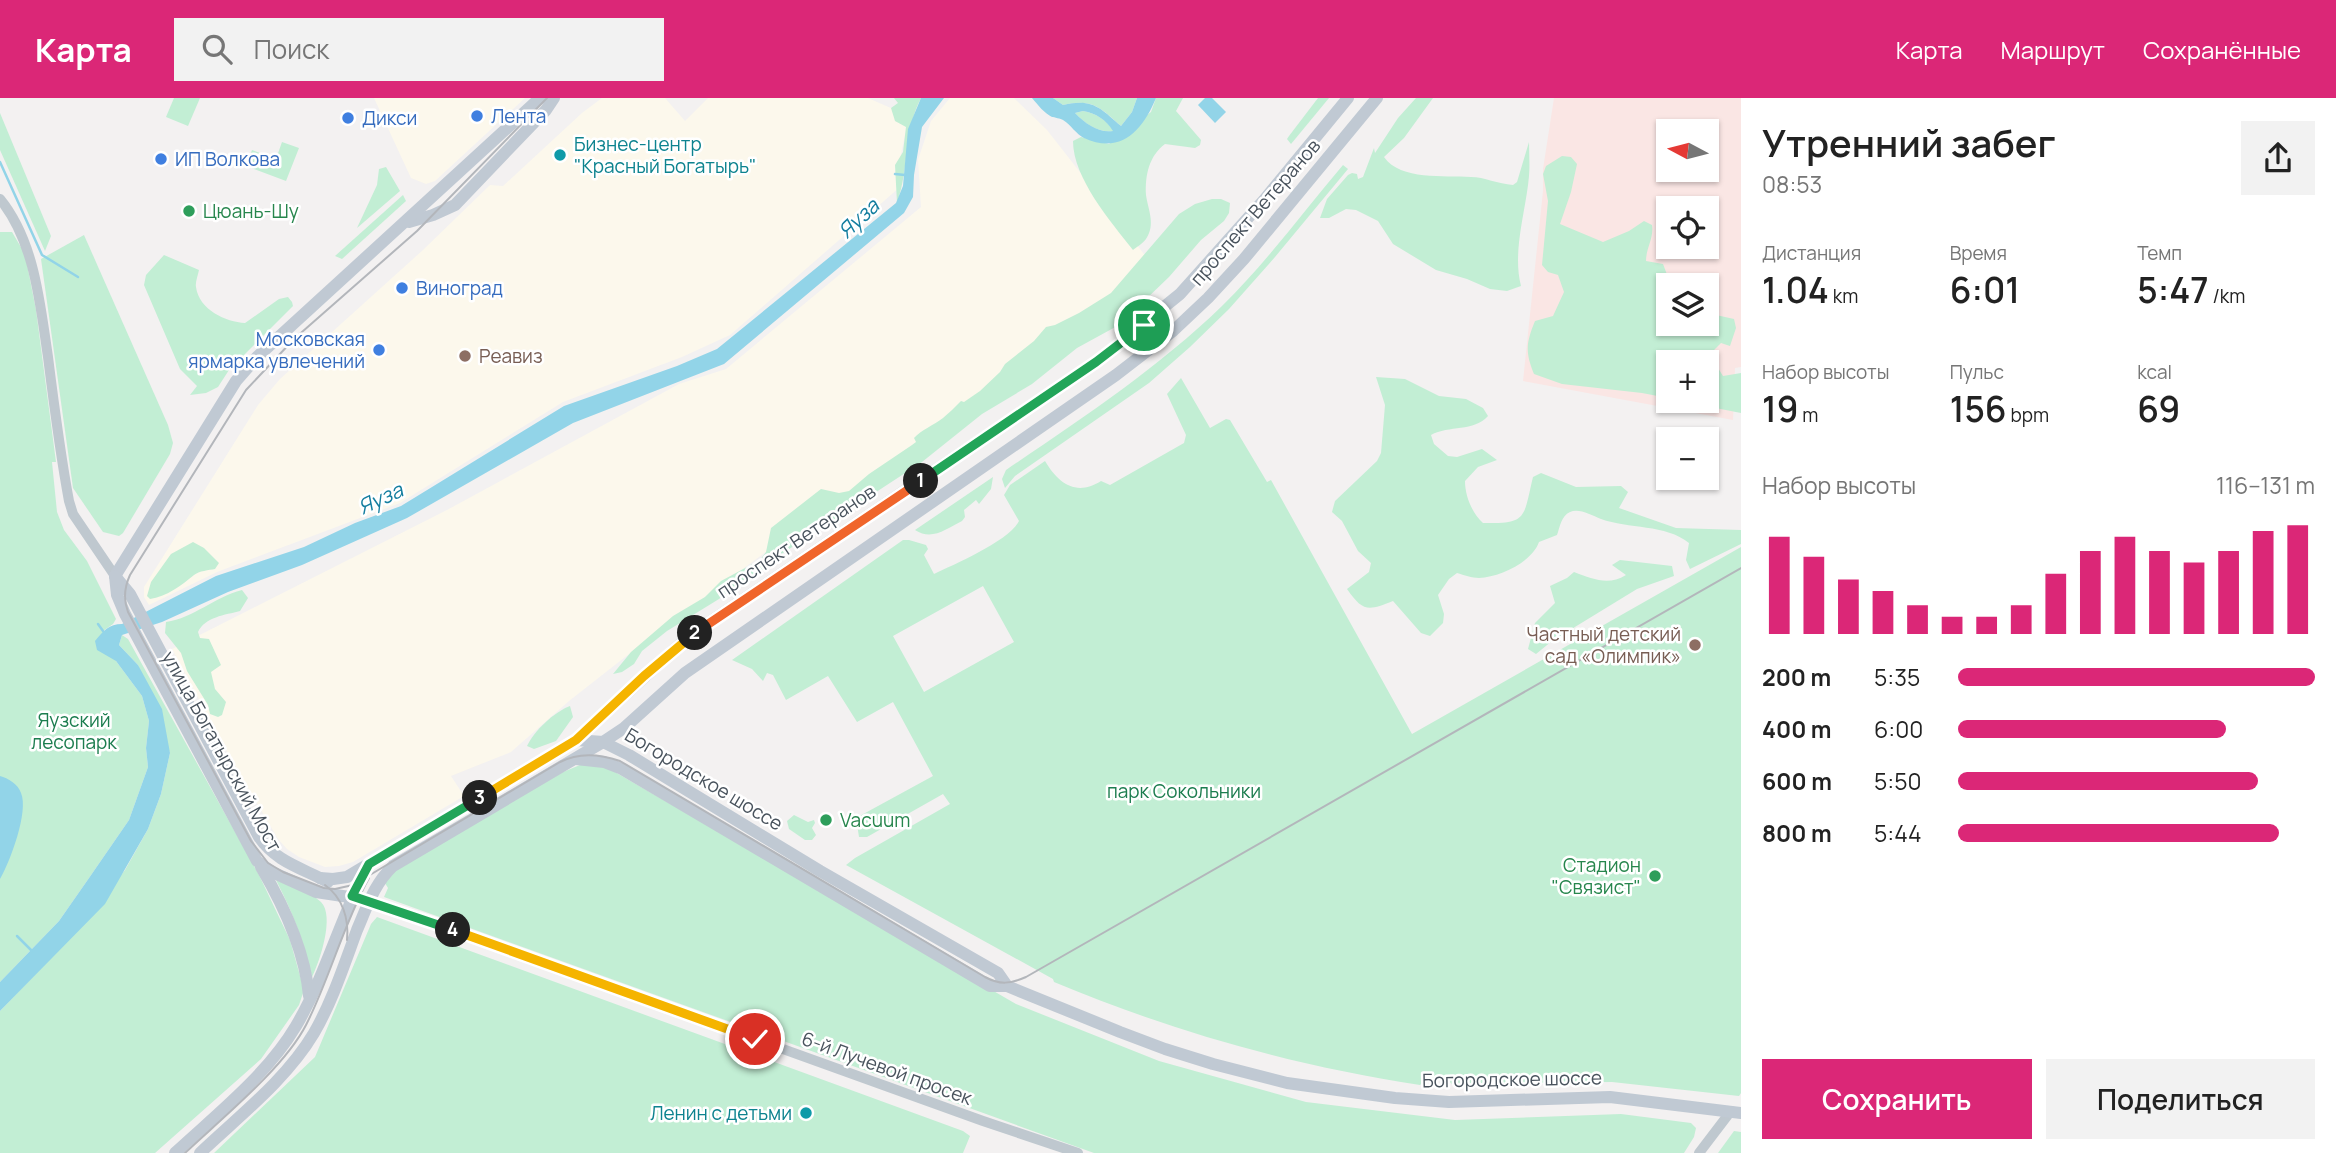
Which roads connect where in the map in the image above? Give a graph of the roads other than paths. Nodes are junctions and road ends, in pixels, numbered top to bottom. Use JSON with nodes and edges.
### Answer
{"nodes":[{"id":1,"x":540,"y":98,"type":"edge"},
{"id":2,"x":554,"y":98,"type":"edge"},
{"id":3,"x":1348,"y":98,"type":"edge"},
{"id":4,"x":1377,"y":98,"type":"edge"},
{"id":5,"x":0,"y":199,"type":"edge"},
{"id":6,"x":405,"y":223,"type":"junction"},
{"id":7,"x":115,"y":576,"type":"junction"},
{"id":8,"x":131,"y":611,"type":"junction"},
{"id":9,"x":576,"y":740,"type":"junction"},
{"id":10,"x":603,"y":742,"type":"junction"},
{"id":11,"x":576,"y":759,"type":"junction"},
{"id":12,"x":257,"y":860,"type":"junction"},
{"id":13,"x":369,"y":864,"type":"junction"},
{"id":14,"x":320,"y":878,"type":"junction"},
{"id":15,"x":352,"y":896,"type":"junction"},
{"id":16,"x":369,"y":900,"type":"junction"},
{"id":17,"x":1007,"y":986,"type":"junction"},
{"id":18,"x":309,"y":1001,"type":"junction"},
{"id":19,"x":1736,"y":1112,"type":"edge"},
{"id":20,"x":175,"y":1153,"type":"edge"},
{"id":21,"x":200,"y":1153,"type":"edge"},
{"id":22,"x":1078,"y":1153,"type":"edge"},
{"id":23,"x":1699,"y":1153,"type":"edge"}],
"edges":[{"from":1,"to":6,"type":"main road"},
{"from":2,"to":6,"type":"main road"},
{"from":3,"to":9,"type":"main road","name":"проспект Ветеранов"},
{"from":4,"to":10,"type":"main road","name":"проспект Ветеранов"},
{"from":5,"to":7,"type":"street","name":"улица Богатырский Мост"},
{"from":6,"to":7,"type":"main road"},
{"from":7,"to":8,"type":"main road","name":"улица Богатырский Мост"},
{"from":8,"to":12,"type":"main road","name":"улица Богатырский Мост"},
{"from":8,"to":14,"type":"main road","name":"улица Богатырский Мост"},
{"from":9,"to":10,"type":"main road","name":"Богородское шоссе"},
{"from":9,"to":13,"type":"main road"},
{"from":10,"to":11,"type":"main road","name":"проспект Ветеранов"},
{"from":10,"to":17,"type":"main road","name":"Богородское шоссе"},
{"from":11,"to":16,"type":"main road"},
{"from":11,"to":17,"type":"main road","name":"Богородское шоссе"},
{"from":12,"to":15,"type":"main road","name":"улица Богатырский Мост"},
{"from":12,"to":18,"type":"main road"},
{"from":13,"to":14,"type":"main road"},
{"from":13,"to":15,"type":"main road"},
{"from":14,"to":15,"type":"main road","name":"улица Богатырский Мост"},
{"from":15,"to":16,"type":"main road"},
{"from":15,"to":18,"type":"main road"},
{"from":16,"to":21,"type":"main road"},
{"from":16,"to":22,"type":"street","name":"6-й Лучевой просек"},
{"from":17,"to":19,"type":"main road","name":"Богородское шоссе"},
{"from":18,"to":20,"type":"main road"},
{"from":19,"to":23,"type":"street"}]}
